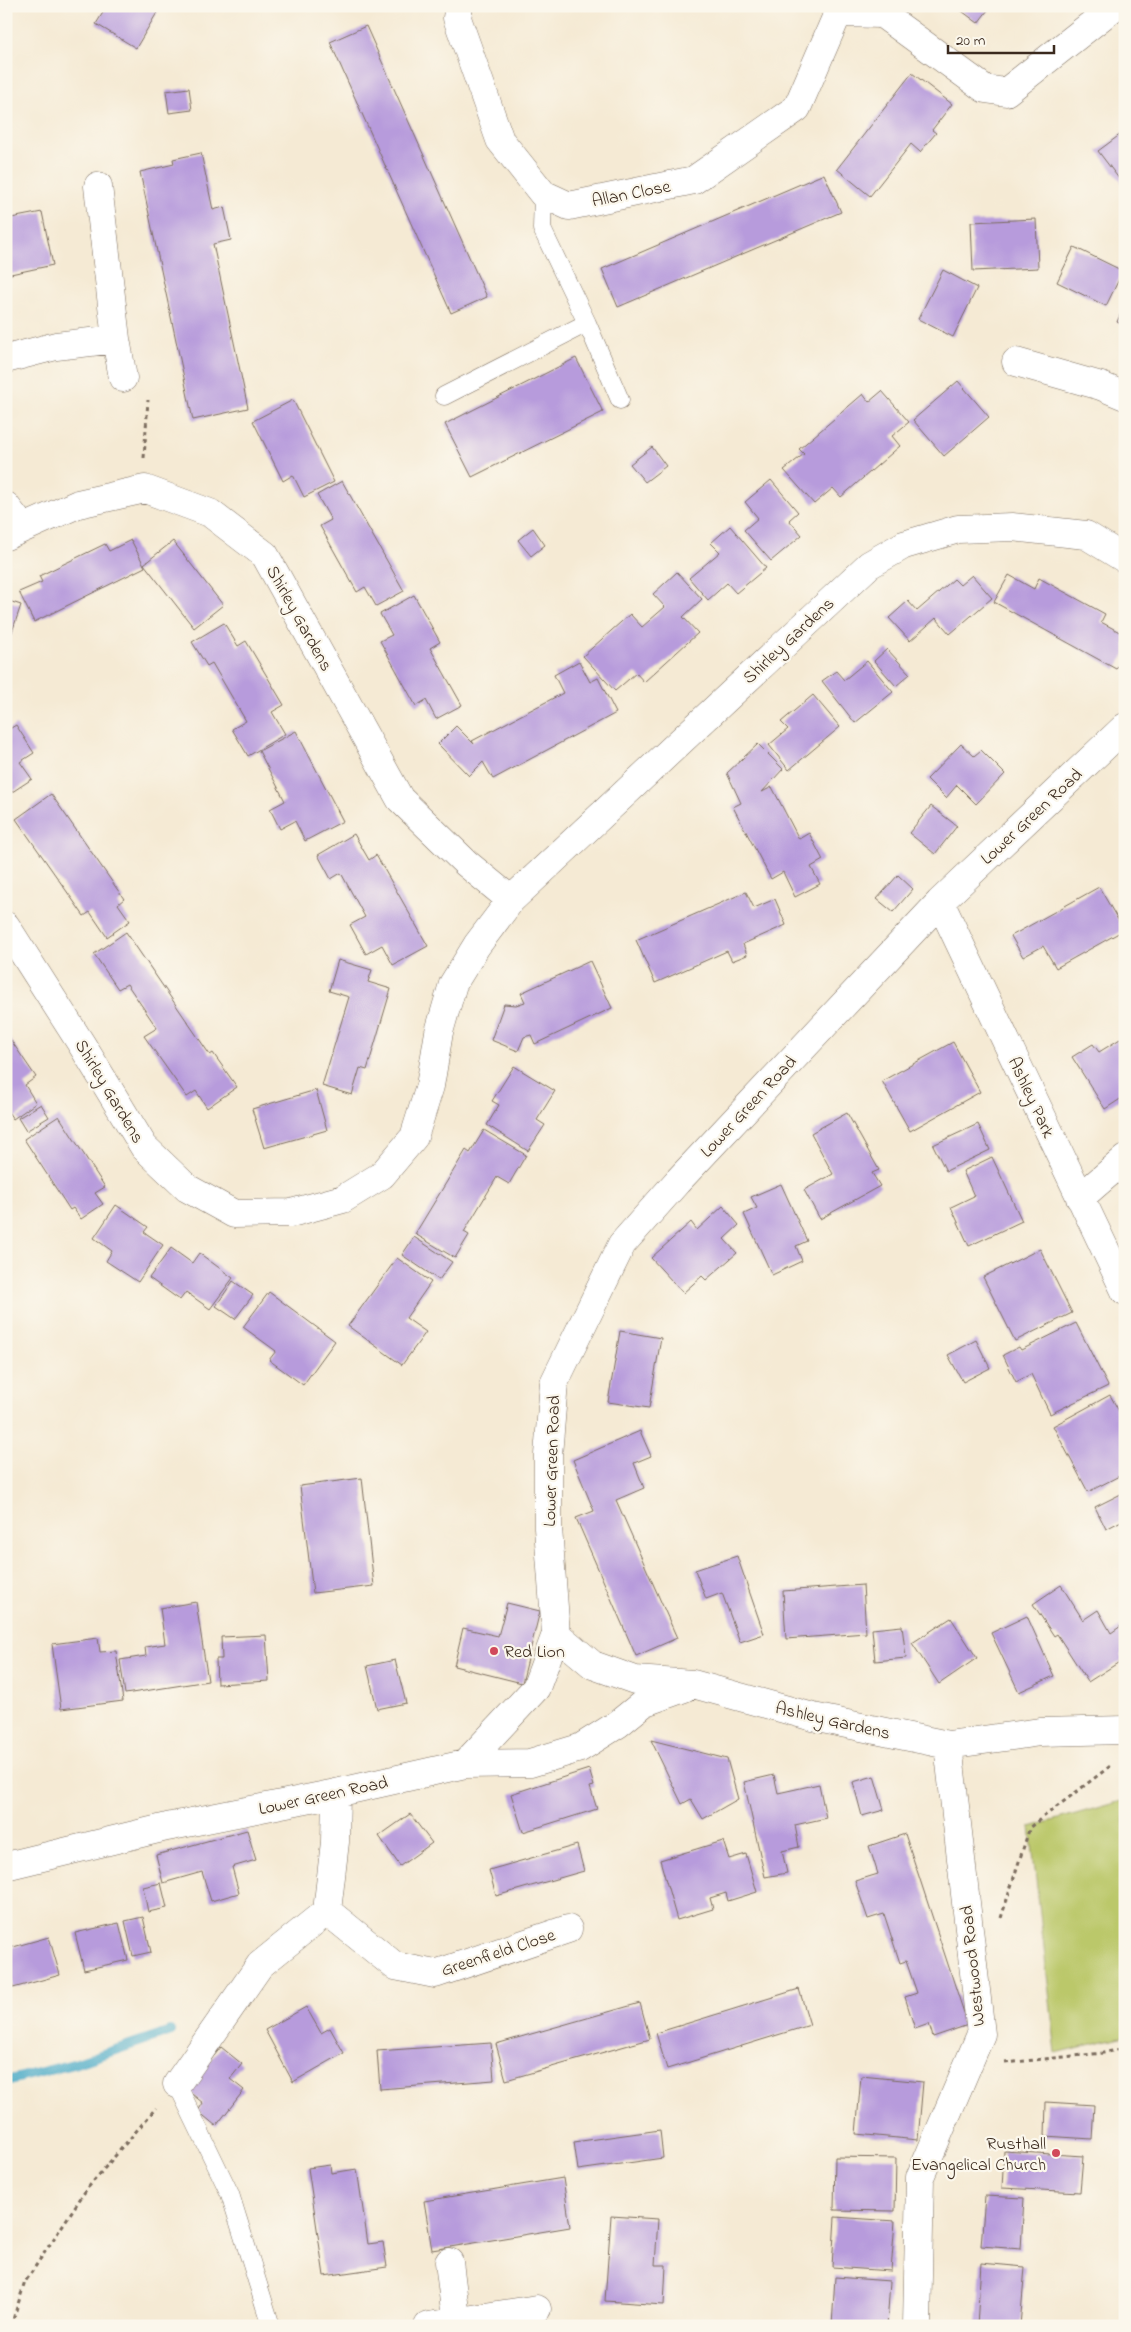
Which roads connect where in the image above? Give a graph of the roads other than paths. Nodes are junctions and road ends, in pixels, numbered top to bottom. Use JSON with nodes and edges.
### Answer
{"nodes":[{"id":1,"x":458,"y":6,"type":"edge"},
{"id":2,"x":1115,"y":6,"type":"edge"},
{"id":3,"x":840,"y":10,"type":"edge"},
{"id":4,"x":98,"y":186,"type":"dead end"},
{"id":5,"x":543,"y":194,"type":"junction"},
{"id":6,"x":587,"y":323,"type":"junction"},
{"id":7,"x":116,"y":339,"type":"junction"},
{"id":8,"x":6,"y":359,"type":"edge"},
{"id":9,"x":1016,"y":362,"type":"dead end"},
{"id":10,"x":123,"y":378,"type":"road end"},
{"id":11,"x":444,"y":396,"type":"dead end"},
{"id":12,"x":1125,"y":396,"type":"edge"},
{"id":13,"x":620,"y":400,"type":"dead end"},
{"id":14,"x":6,"y":506,"type":"edge"},
{"id":15,"x":15,"y":532,"type":"edge"},
{"id":16,"x":1125,"y":559,"type":"edge"},
{"id":17,"x":1125,"y":727,"type":"edge"},
{"id":18,"x":511,"y":900,"type":"junction"},
{"id":19,"x":940,"y":902,"type":"junction"},
{"id":20,"x":6,"y":926,"type":"edge"},
{"id":21,"x":1125,"y":1160,"type":"edge"},
{"id":22,"x":1080,"y":1198,"type":"junction"},
{"id":23,"x":1125,"y":1291,"type":"edge"},
{"id":24,"x":556,"y":1634,"type":"junction"},
{"id":25,"x":693,"y":1684,"type":"junction"},
{"id":26,"x":1125,"y":1730,"type":"edge"},
{"id":27,"x":948,"y":1745,"type":"junction"},
{"id":28,"x":465,"y":1764,"type":"junction"},
{"id":29,"x":336,"y":1793,"type":"junction"},
{"id":30,"x":6,"y":1866,"type":"edge"},
{"id":31,"x":327,"y":1911,"type":"junction"},
{"id":32,"x":568,"y":1929,"type":"dead end"},
{"id":33,"x":177,"y":2084,"type":"joint"},
{"id":34,"x":449,"y":2262,"type":"dead end"},
{"id":35,"x":537,"y":2309,"type":"dead end"},
{"id":36,"x":456,"y":2324,"type":"edge"},
{"id":37,"x":271,"y":2326,"type":"edge"},
{"id":38,"x":428,"y":2326,"type":"edge"},
{"id":39,"x":917,"y":2326,"type":"edge"}],
"edges":[{"from":1,"to":5,"type":"street","name":"Allan Close"},
{"from":2,"to":3,"type":"street"},
{"from":3,"to":5,"type":"street","name":"Allan Close"},
{"from":4,"to":7,"type":"street"},
{"from":5,"to":6,"type":"lane"},
{"from":6,"to":11,"type":"lane"},
{"from":6,"to":13,"type":"lane"},
{"from":7,"to":8,"type":"street"},
{"from":7,"to":10,"type":"street"},
{"from":9,"to":12,"type":"street"},
{"from":14,"to":15,"type":"street"},
{"from":15,"to":18,"type":"street","name":"Shirley Gardens"},
{"from":16,"to":18,"type":"street","name":"Shirley Gardens"},
{"from":17,"to":19,"type":"street","name":"Lower Green Road"},
{"from":18,"to":20,"type":"street","name":"Shirley Gardens"},
{"from":19,"to":22,"type":"street","name":"Ashley Park"},
{"from":19,"to":24,"type":"street","name":"Lower Green Road"},
{"from":21,"to":22,"type":"street"},
{"from":22,"to":23,"type":"street","name":"Ashley Park"},
{"from":24,"to":25,"type":"street","name":"Ashley Gardens"},
{"from":24,"to":28,"type":"street","name":"Lower Green Road"},
{"from":25,"to":27,"type":"street","name":"Ashley Gardens"},
{"from":25,"to":28,"type":"street"},
{"from":26,"to":27,"type":"street","name":"Ashley Gardens"},
{"from":27,"to":39,"type":"street","name":"Westwood Road"},
{"from":28,"to":29,"type":"street","name":"Lower Green Road"},
{"from":29,"to":30,"type":"street","name":"Lower Green Road"},
{"from":29,"to":31,"type":"street"},
{"from":31,"to":32,"type":"street","name":"Greenfield Close"},
{"from":31,"to":33,"type":"street"},
{"from":33,"to":37,"type":"lane"},
{"from":34,"to":36,"type":"street"},
{"from":35,"to":36,"type":"street"},
{"from":36,"to":38,"type":"street"}]}
